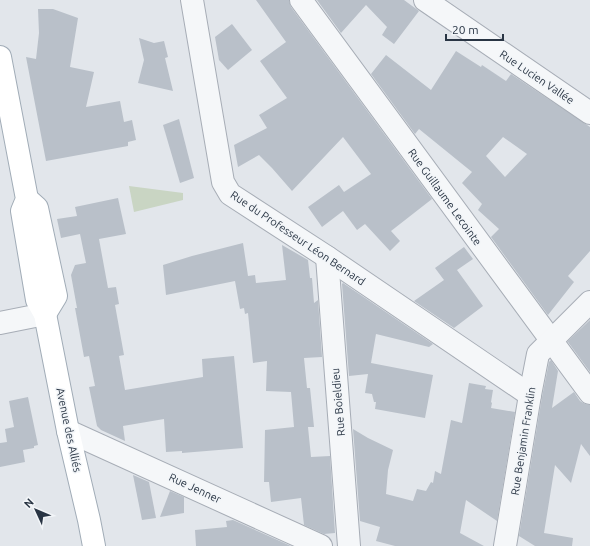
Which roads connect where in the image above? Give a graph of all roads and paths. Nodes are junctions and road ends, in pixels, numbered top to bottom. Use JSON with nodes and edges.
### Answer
{"nodes":[{"id":1,"x":192,"y":0,"type":"edge"},
{"id":2,"x":301,"y":0,"type":"edge"},
{"id":3,"x":425,"y":0,"type":"edge"},
{"id":4,"x":1,"y":65,"type":"edge"},
{"id":5,"x":590,"y":113,"type":"edge"},
{"id":6,"x":6,"y":118,"type":"edge"},
{"id":7,"x":327,"y":257,"type":"junction"},
{"id":8,"x":590,"y":302,"type":"edge"},
{"id":9,"x":45,"y":314,"type":"junction"},
{"id":10,"x":0,"y":323,"type":"edge"},
{"id":11,"x":551,"y":340,"type":"junction"},
{"id":12,"x":590,"y":393,"type":"edge"},
{"id":13,"x":530,"y":395,"type":"junction"},
{"id":14,"x":68,"y":431,"type":"junction"},
{"id":15,"x":94,"y":546,"type":"edge"},
{"id":16,"x":321,"y":546,"type":"edge"},
{"id":17,"x":350,"y":546,"type":"edge"},
{"id":18,"x":505,"y":546,"type":"edge"}],
"edges":[{"from":1,"to":7,"type":"street","name":"Rue du Professeur Léon Bernard"},
{"from":2,"to":11,"type":"street","name":"Rue Guillaume Lecointe"},
{"from":3,"to":5,"type":"street","name":"Rue Lucien Vallée"},
{"from":4,"to":6,"type":"main road"},
{"from":6,"to":9,"type":"main road"},
{"from":7,"to":13,"type":"street","name":"Rue du Professeur Léon Bernard"},
{"from":7,"to":17,"type":"street","name":"Rue Boieldieu"},
{"from":8,"to":11,"type":"street","name":"Rue Benjamin Franklin"},
{"from":9,"to":10,"type":"street"},
{"from":9,"to":14,"type":"main road","name":"Avenue des Alliés"},
{"from":11,"to":12,"type":"street","name":"Rue Guillaume Lecointe"},
{"from":11,"to":13,"type":"street","name":"Rue Benjamin Franklin"},
{"from":13,"to":18,"type":"street","name":"Rue Benjamin Franklin"},
{"from":14,"to":15,"type":"main road","name":"Avenue des Alliés"},
{"from":14,"to":16,"type":"street","name":"Rue Jenner"}]}
